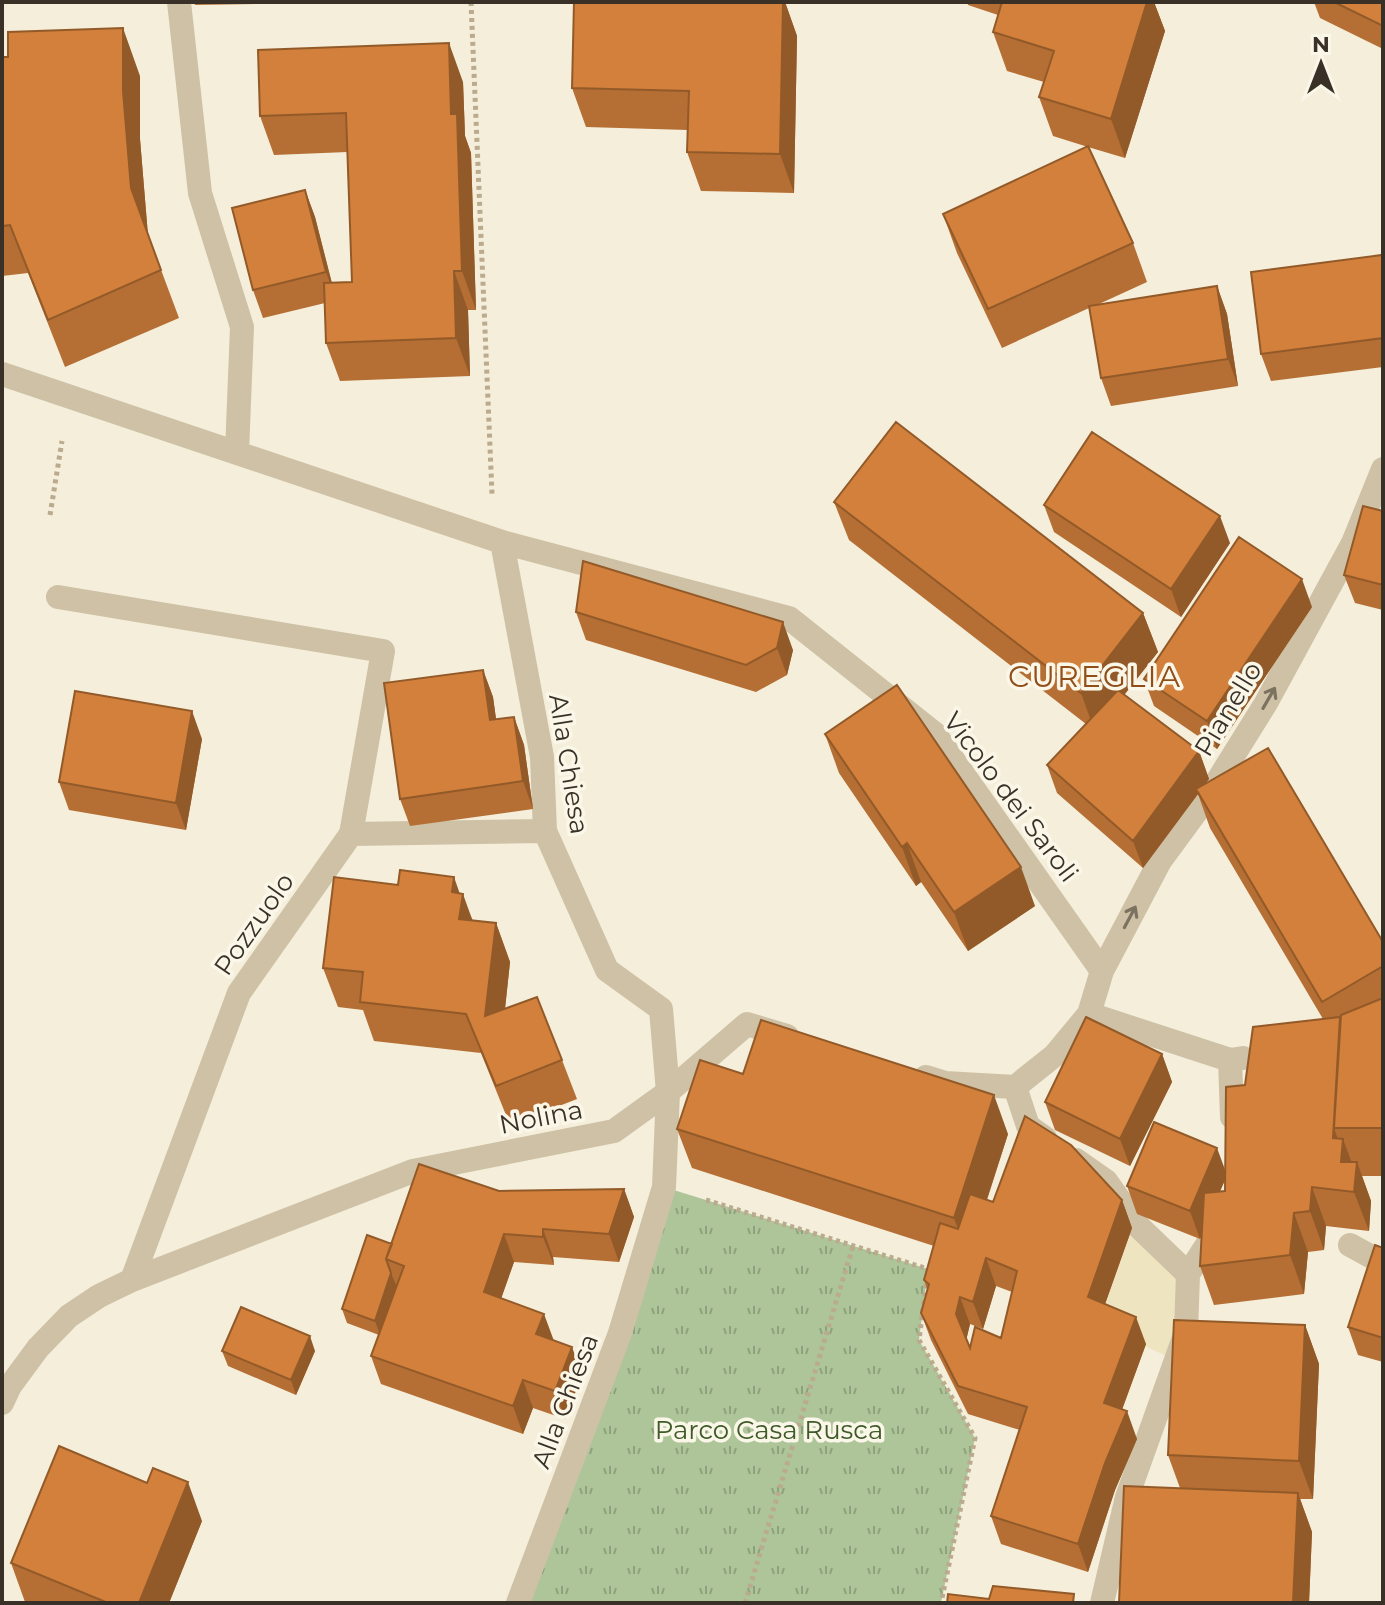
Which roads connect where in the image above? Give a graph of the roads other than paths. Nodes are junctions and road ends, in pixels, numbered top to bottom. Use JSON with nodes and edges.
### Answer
{"nodes":[{"id":1,"x":179,"y":2,"type":"edge"},
{"id":2,"x":2,"y":374,"type":"edge"},
{"id":3,"x":237,"y":452,"type":"junction"},
{"id":4,"x":1383,"y":469,"type":"edge"},
{"id":5,"x":502,"y":542,"type":"junction"},
{"id":6,"x":58,"y":597,"type":"dead end"},
{"id":7,"x":545,"y":831,"type":"junction"},
{"id":8,"x":351,"y":834,"type":"junction"},
{"id":9,"x":1102,"y":971,"type":"junction"},
{"id":10,"x":1089,"y":1014,"type":"junction"},
{"id":11,"x":808,"y":1042,"type":"edge"},
{"id":12,"x":1273,"y":1053,"type":"edge"},
{"id":13,"x":1230,"y":1060,"type":"junction"},
{"id":14,"x":899,"y":1069,"type":"edge"},
{"id":15,"x":1015,"y":1087,"type":"junction"},
{"id":16,"x":668,"y":1092,"type":"junction"},
{"id":17,"x":1233,"y":1135,"type":"edge"},
{"id":18,"x":1226,"y":1203,"type":"edge"},
{"id":19,"x":1350,"y":1245,"type":"dead end"},
{"id":20,"x":1383,"y":1263,"type":"edge"},
{"id":21,"x":1188,"y":1274,"type":"junction"},
{"id":22,"x":132,"y":1280,"type":"junction"},
{"id":23,"x":2,"y":1403,"type":"edge"},
{"id":24,"x":518,"y":1603,"type":"edge"},
{"id":25,"x":1102,"y":1603,"type":"edge"}],
"edges":[{"from":1,"to":3,"type":"street"},
{"from":2,"to":3,"type":"street"},
{"from":3,"to":5,"type":"street"},
{"from":9,"to":4,"type":"street","name":"Pianello","one_way":true},
{"from":5,"to":7,"type":"street","name":"Alla Chiesa"},
{"from":5,"to":9,"type":"street","name":"Vicolo dei Saroli"},
{"from":6,"to":8,"type":"street"},
{"from":7,"to":8,"type":"street"},
{"from":7,"to":16,"type":"street","name":"Alla Chiesa"},
{"from":8,"to":22,"type":"street","name":"Pozzuolo"},
{"from":9,"to":10,"type":"street","name":"Pianello"},
{"from":10,"to":13,"type":"street"},
{"from":10,"to":15,"type":"street"},
{"from":11,"to":16,"type":"street","name":"Nolina"},
{"from":12,"to":13,"type":"street"},
{"from":13,"to":17,"type":"street"},
{"from":14,"to":15,"type":"street"},
{"from":15,"to":21,"type":"street"},
{"from":16,"to":22,"type":"street","name":"Nolina"},
{"from":16,"to":24,"type":"street","name":"Alla Chiesa"},
{"from":18,"to":21,"type":"street"},
{"from":19,"to":20,"type":"street"},
{"from":21,"to":25,"type":"street"},
{"from":22,"to":23,"type":"street","name":"Nolina"}]}
